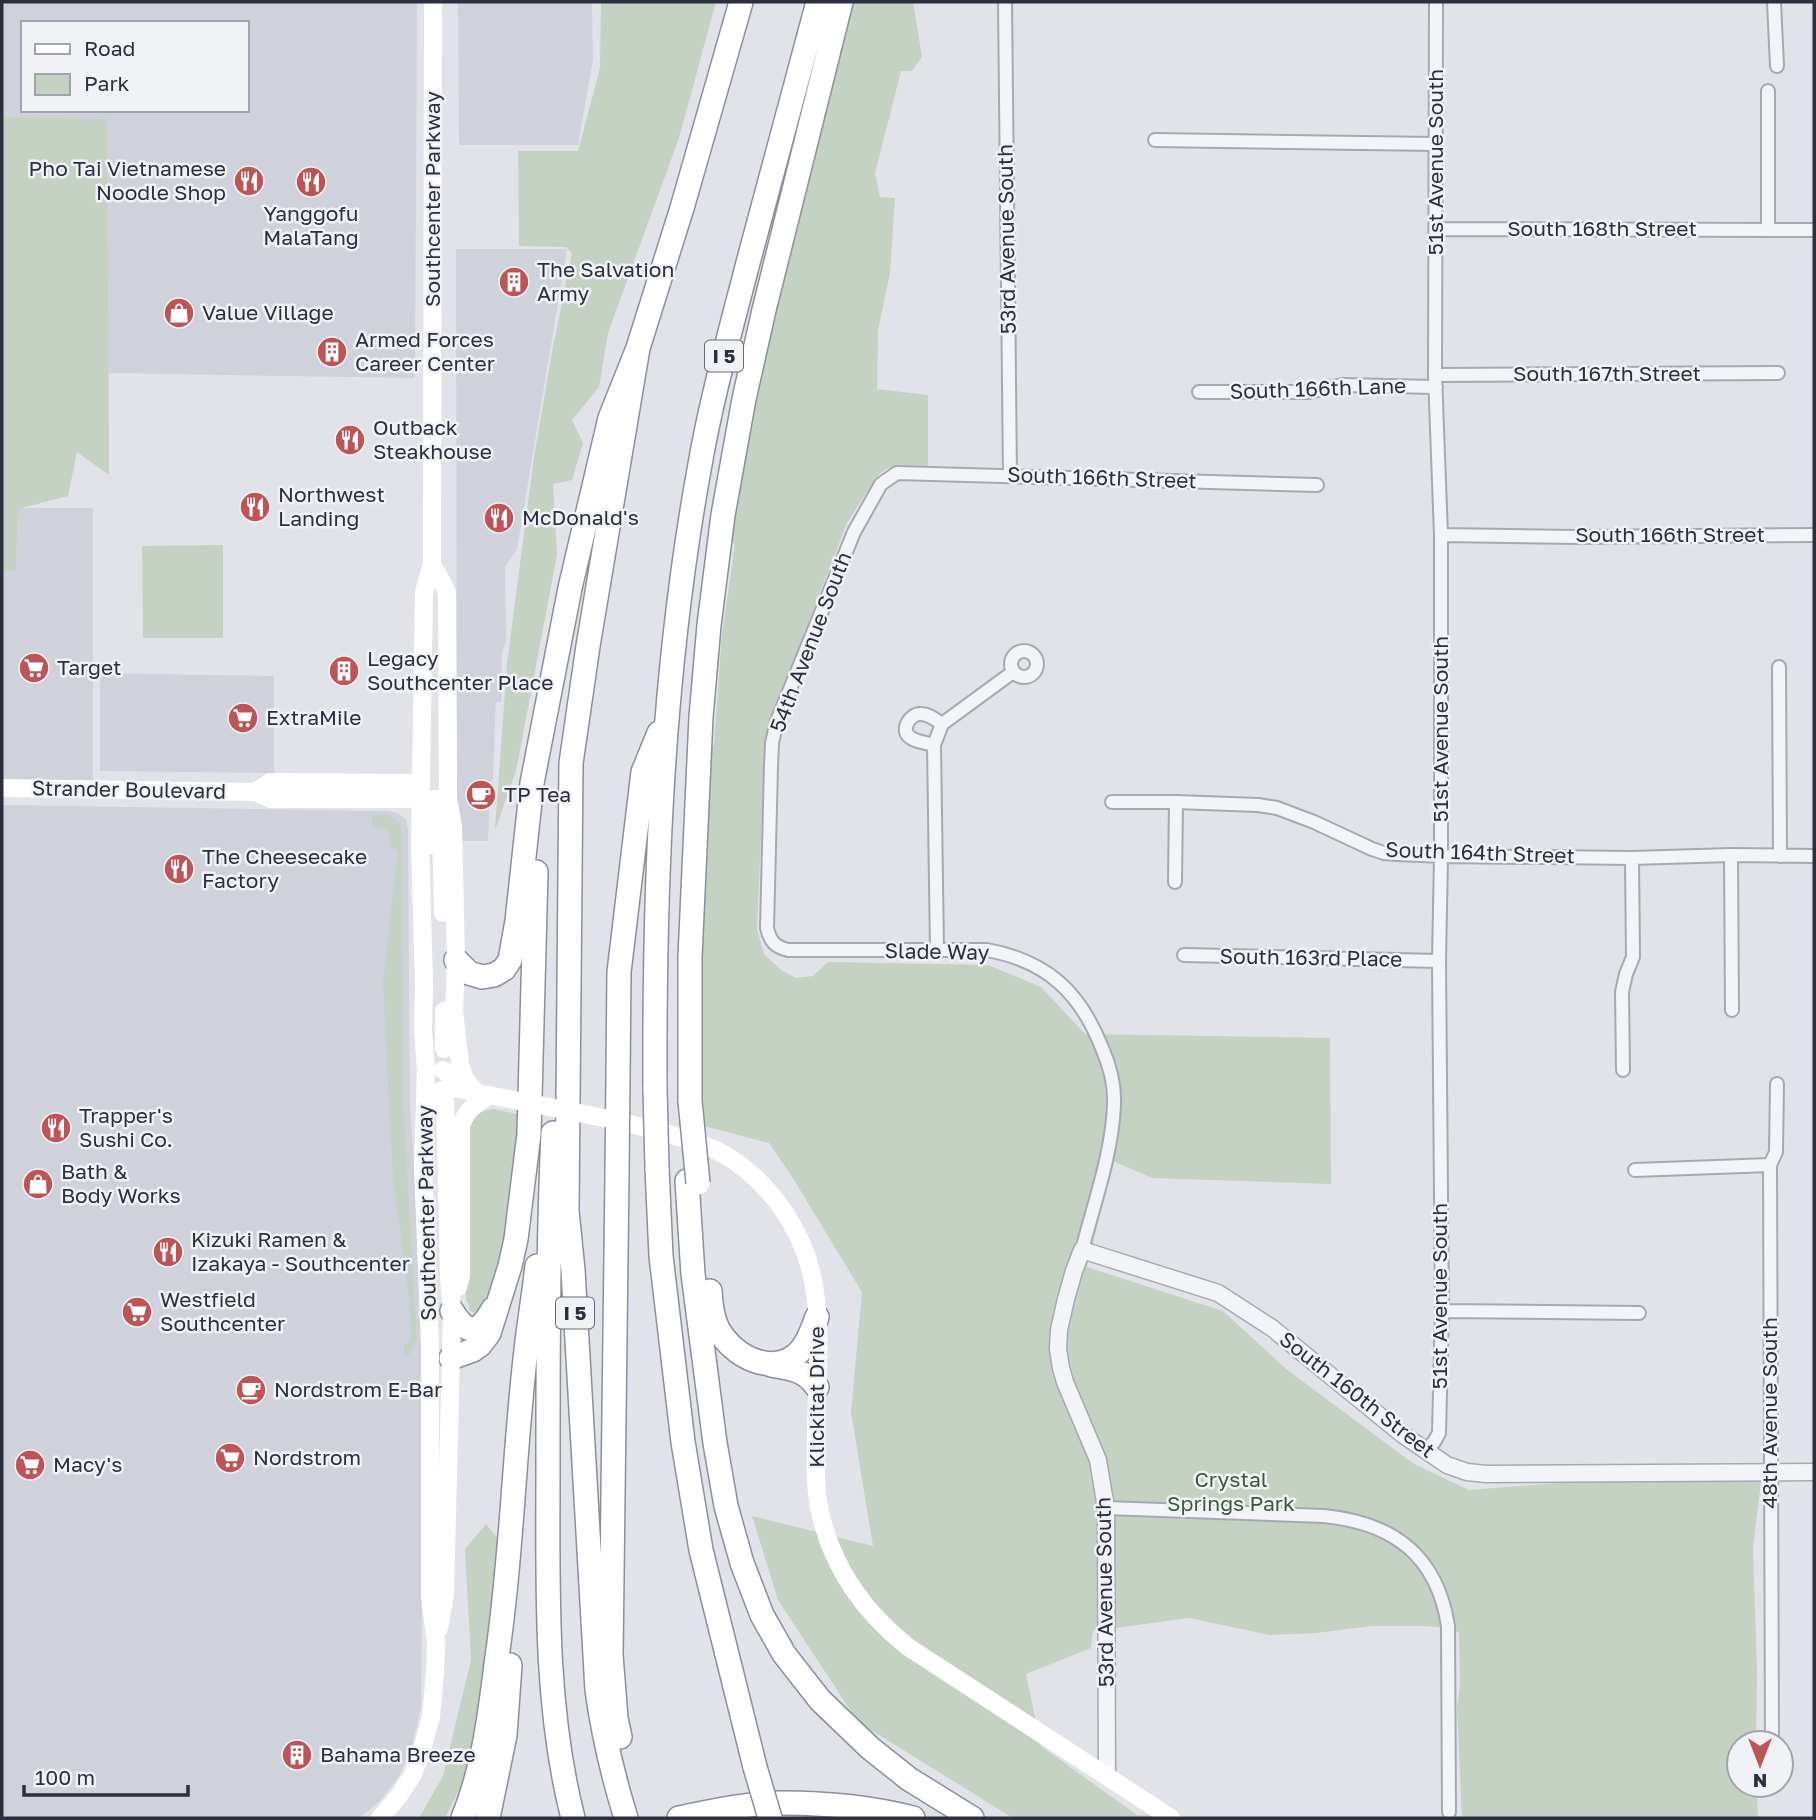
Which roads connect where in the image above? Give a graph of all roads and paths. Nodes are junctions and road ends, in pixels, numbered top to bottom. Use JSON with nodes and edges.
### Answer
{"nodes":[{"id":1,"x":433,"y":2,"type":"edge"},
{"id":2,"x":741,"y":2,"type":"edge"},
{"id":3,"x":818,"y":2,"type":"edge"},
{"id":4,"x":841,"y":2,"type":"edge"},
{"id":5,"x":1005,"y":2,"type":"edge"},
{"id":6,"x":1436,"y":2,"type":"edge"},
{"id":7,"x":1774,"y":2,"type":"edge"},
{"id":8,"x":1777,"y":66,"type":"dead end"},
{"id":9,"x":1768,"y":91,"type":"dead end"},
{"id":10,"x":1155,"y":140,"type":"dead end"},
{"id":11,"x":1436,"y":144,"type":"junction"},
{"id":12,"x":1436,"y":229,"type":"junction"},
{"id":13,"x":1768,"y":230,"type":"junction"},
{"id":14,"x":1814,"y":230,"type":"edge"},
{"id":15,"x":638,"y":348,"type":"junction"},
{"id":16,"x":1778,"y":373,"type":"dead end"},
{"id":17,"x":1435,"y":381,"type":"junction"},
{"id":18,"x":1199,"y":392,"type":"dead end"},
{"id":19,"x":1010,"y":475,"type":"junction"},
{"id":20,"x":889,"y":477,"type":"joint"},
{"id":21,"x":1317,"y":485,"type":"dead end"},
{"id":22,"x":1441,"y":535,"type":"junction"},
{"id":23,"x":1814,"y":535,"type":"edge"},
{"id":24,"x":432,"y":564,"type":"junction"},
{"id":25,"x":424,"y":626,"type":"junction"},
{"id":26,"x":1779,"y":667,"type":"dead end"},
{"id":27,"x":1013,"y":672,"type":"dead end"},
{"id":28,"x":448,"y":691,"type":"junction"},
{"id":29,"x":666,"y":718,"type":"junction"},
{"id":30,"x":544,"y":719,"type":"junction"},
{"id":31,"x":942,"y":724,"type":"junction"},
{"id":32,"x":934,"y":745,"type":"junction"},
{"id":33,"x":2,"y":788,"type":"edge"},
{"id":34,"x":431,"y":795,"type":"junction"},
{"id":35,"x":1112,"y":802,"type":"dead end"},
{"id":36,"x":1176,"y":802,"type":"junction"},
{"id":37,"x":570,"y":847,"type":"junction"},
{"id":38,"x":1731,"y":855,"type":"junction"},
{"id":39,"x":1441,"y":856,"type":"junction"},
{"id":40,"x":1780,"y":856,"type":"junction"},
{"id":41,"x":1814,"y":856,"type":"edge"},
{"id":42,"x":1632,"y":858,"type":"junction"},
{"id":43,"x":1175,"y":882,"type":"dead end"},
{"id":44,"x":773,"y":943,"type":"joint"},
{"id":45,"x":937,"y":950,"type":"junction"},
{"id":46,"x":1184,"y":955,"type":"dead end"},
{"id":47,"x":456,"y":960,"type":"junction"},
{"id":48,"x":1439,"y":961,"type":"junction"},
{"id":49,"x":1732,"y":1010,"type":"dead end"},
{"id":50,"x":444,"y":1049,"type":"dead end"},
{"id":51,"x":424,"y":1055,"type":"junction"},
{"id":52,"x":443,"y":1070,"type":"junction"},
{"id":53,"x":1623,"y":1070,"type":"dead end"},
{"id":54,"x":1777,"y":1084,"type":"dead end"},
{"id":55,"x":484,"y":1094,"type":"junction"},
{"id":56,"x":445,"y":1100,"type":"dead end"},
{"id":57,"x":690,"y":1101,"type":"junction"},
{"id":58,"x":425,"y":1108,"type":"junction"},
{"id":59,"x":694,"y":1142,"type":"junction"},
{"id":60,"x":1770,"y":1165,"type":"junction"},
{"id":61,"x":1635,"y":1170,"type":"dead end"},
{"id":62,"x":693,"y":1182,"type":"junction"},
{"id":63,"x":551,"y":1187,"type":"junction"},
{"id":64,"x":1082,"y":1250,"type":"junction"},
{"id":65,"x":497,"y":1303,"type":"junction"},
{"id":66,"x":452,"y":1311,"type":"junction"},
{"id":67,"x":1442,"y":1311,"type":"junction"},
{"id":68,"x":1639,"y":1313,"type":"dead end"},
{"id":69,"x":817,"y":1317,"type":"junction"},
{"id":70,"x":451,"y":1358,"type":"junction"},
{"id":71,"x":766,"y":1364,"type":"junction"},
{"id":72,"x":817,"y":1387,"type":"junction"},
{"id":73,"x":521,"y":1410,"type":"junction"},
{"id":74,"x":1425,"y":1450,"type":"junction"},
{"id":75,"x":1770,"y":1472,"type":"junction"},
{"id":76,"x":1814,"y":1472,"type":"edge"},
{"id":77,"x":1106,"y":1508,"type":"junction"},
{"id":78,"x":436,"y":1642,"type":"junction"},
{"id":79,"x":1772,"y":1729,"type":"edge"},
{"id":80,"x":1107,"y":1776,"type":"junction"},
{"id":81,"x":1449,"y":1812,"type":"dead end"},
{"id":82,"x":572,"y":1813,"type":"edge"},
{"id":83,"x":381,"y":1817,"type":"edge"},
{"id":84,"x":463,"y":1818,"type":"edge"},
{"id":85,"x":488,"y":1818,"type":"edge"},
{"id":86,"x":626,"y":1818,"type":"edge"},
{"id":87,"x":639,"y":1818,"type":"edge"},
{"id":88,"x":679,"y":1818,"type":"edge"},
{"id":89,"x":770,"y":1818,"type":"edge"},
{"id":90,"x":913,"y":1818,"type":"edge"},
{"id":91,"x":972,"y":1818,"type":"edge"},
{"id":92,"x":1171,"y":1818,"type":"edge"}],
"edges":[{"from":1,"to":24,"type":"main road","name":"Southcenter Parkway"},
{"from":2,"to":15,"type":"highway","number":"I 5"},
{"from":3,"to":29,"type":"highway","number":"I 5"},
{"from":4,"to":57,"type":"highway"},
{"from":5,"to":19,"type":"street","name":"53rd Avenue South"},
{"from":6,"to":11,"type":"street","name":"51st Avenue South"},
{"from":7,"to":8,"type":"street"},
{"from":9,"to":13,"type":"street"},
{"from":10,"to":11,"type":"street"},
{"from":11,"to":12,"type":"street","name":"51st Avenue South"},
{"from":12,"to":13,"type":"street","name":"South 168th Street"},
{"from":12,"to":17,"type":"street","name":"51st Avenue South"},
{"from":13,"to":14,"type":"street","name":"South 168th Street"},
{"from":15,"to":30,"type":"highway"},
{"from":15,"to":37,"type":"highway","number":"I 5"},
{"from":16,"to":17,"type":"street","name":"South 167th Street"},
{"from":17,"to":18,"type":"street","name":"South 166th Lane"},
{"from":17,"to":22,"type":"street","name":"51st Avenue South"},
{"from":19,"to":20,"type":"street","name":"South 166th Street"},
{"from":19,"to":21,"type":"street","name":"South 166th Street"},
{"from":20,"to":44,"type":"street","name":"54th Avenue South"},
{"from":22,"to":23,"type":"street","name":"South 166th Street"},
{"from":22,"to":39,"type":"street","name":"51st Avenue South"},
{"from":24,"to":25,"type":"main road","name":"Southcenter Parkway"},
{"from":24,"to":28,"type":"main road","name":"Southcenter Parkway"},
{"from":25,"to":28,"type":"main road"},
{"from":25,"to":34,"type":"main road","name":"Southcenter Parkway"},
{"from":26,"to":40,"type":"street"},
{"from":27,"to":31,"type":"street"},
{"from":28,"to":34,"type":"main road","name":"Southcenter Parkway"},
{"from":29,"to":87,"type":"highway","number":"I 5","bridge":true},
{"from":29,"to":89,"type":"highway","number":"I 5","bridge":true},
{"from":30,"to":47,"type":"highway"},
{"from":30,"to":65,"type":"highway"},
{"from":31,"to":32,"type":"street"},
{"from":31,"to":32,"type":"street"},
{"from":32,"to":45,"type":"street"},
{"from":33,"to":34,"type":"main road","name":"Strander Boulevard"},
{"from":34,"to":47,"type":"main road"},
{"from":34,"to":50,"type":"main road","name":"Southcenter Parkway"},
{"from":34,"to":51,"type":"main road","name":"Southcenter Parkway"},
{"from":34,"to":52,"type":"main road"},
{"from":35,"to":36,"type":"street","name":"South 164th Street"},
{"from":36,"to":39,"type":"street","name":"South 164th Street"},
{"from":36,"to":43,"type":"street"},
{"from":37,"to":63,"type":"highway","number":"I 5"},
{"from":37,"to":86,"type":"highway","number":"I 5"},
{"from":38,"to":40,"type":"street","name":"South 164th Street"},
{"from":38,"to":42,"type":"street","name":"South 164th Street"},
{"from":38,"to":49,"type":"street"},
{"from":39,"to":42,"type":"street","name":"South 164th Street"},
{"from":39,"to":48,"type":"street","name":"51st Avenue South"},
{"from":40,"to":41,"type":"street","name":"South 164th Street"},
{"from":42,"to":53,"type":"street"},
{"from":44,"to":45,"type":"street","name":"Slade Way"},
{"from":45,"to":64,"type":"street","name":"Slade Way"},
{"from":46,"to":48,"type":"street","name":"South 163rd Place"},
{"from":47,"to":55,"type":"main road"},
{"from":48,"to":67,"type":"street","name":"51st Avenue South"},
{"from":51,"to":52,"type":"main road"},
{"from":51,"to":58,"type":"main road","name":"Southcenter Parkway"},
{"from":52,"to":55,"type":"main road","bridge":true},
{"from":54,"to":60,"type":"street","name":"48th Avenue South"},
{"from":55,"to":58,"type":"main road","name":"Klickitat Drive","bridge":true},
{"from":55,"to":59,"type":"main road","name":"Klickitat Drive","bridge":true},
{"from":55,"to":66,"type":"main road"},
{"from":56,"to":66,"type":"main road","name":"Southcenter Parkway"},
{"from":57,"to":59,"type":"highway","bridge":true},
{"from":57,"to":62,"type":"highway","bridge":true},
{"from":58,"to":78,"type":"main road","name":"Southcenter Parkway"},
{"from":59,"to":62,"type":"highway","bridge":true},
{"from":59,"to":69,"type":"main road","name":"Klickitat Drive"},
{"from":60,"to":61,"type":"street"},
{"from":60,"to":75,"type":"street","name":"48th Avenue South"},
{"from":62,"to":71,"type":"highway"},
{"from":62,"to":91,"type":"highway"},
{"from":63,"to":73,"type":"highway"},
{"from":63,"to":82,"type":"highway","number":"I 5"},
{"from":64,"to":74,"type":"street","name":"South 160th Street"},
{"from":64,"to":77,"type":"street","name":"53rd Avenue South"},
{"from":65,"to":66,"type":"highway"},
{"from":65,"to":70,"type":"highway"},
{"from":66,"to":70,"type":"main road","name":"Southcenter Parkway"},
{"from":67,"to":68,"type":"street"},
{"from":67,"to":74,"type":"street","name":"51st Avenue South"},
{"from":69,"to":71,"type":"highway"},
{"from":69,"to":72,"type":"main road","name":"Klickitat Drive"},
{"from":70,"to":78,"type":"main road","name":"Southcenter Parkway"},
{"from":71,"to":72,"type":"highway"},
{"from":72,"to":80,"type":"main road","name":"Klickitat Drive"},
{"from":73,"to":84,"type":"highway"},
{"from":73,"to":85,"type":"highway"},
{"from":74,"to":75,"type":"street","name":"South 160th Street"},
{"from":75,"to":76,"type":"street","name":"South 160th Street"},
{"from":75,"to":79,"type":"street","name":"48th Avenue South"},
{"from":77,"to":80,"type":"street","name":"53rd Avenue South"},
{"from":77,"to":81,"type":"street"},
{"from":78,"to":83,"type":"main road","name":"Southcenter Parkway"},
{"from":80,"to":92,"type":"main road","name":"Klickitat Drive"},
{"from":88,"to":90,"type":"highway"}]}
